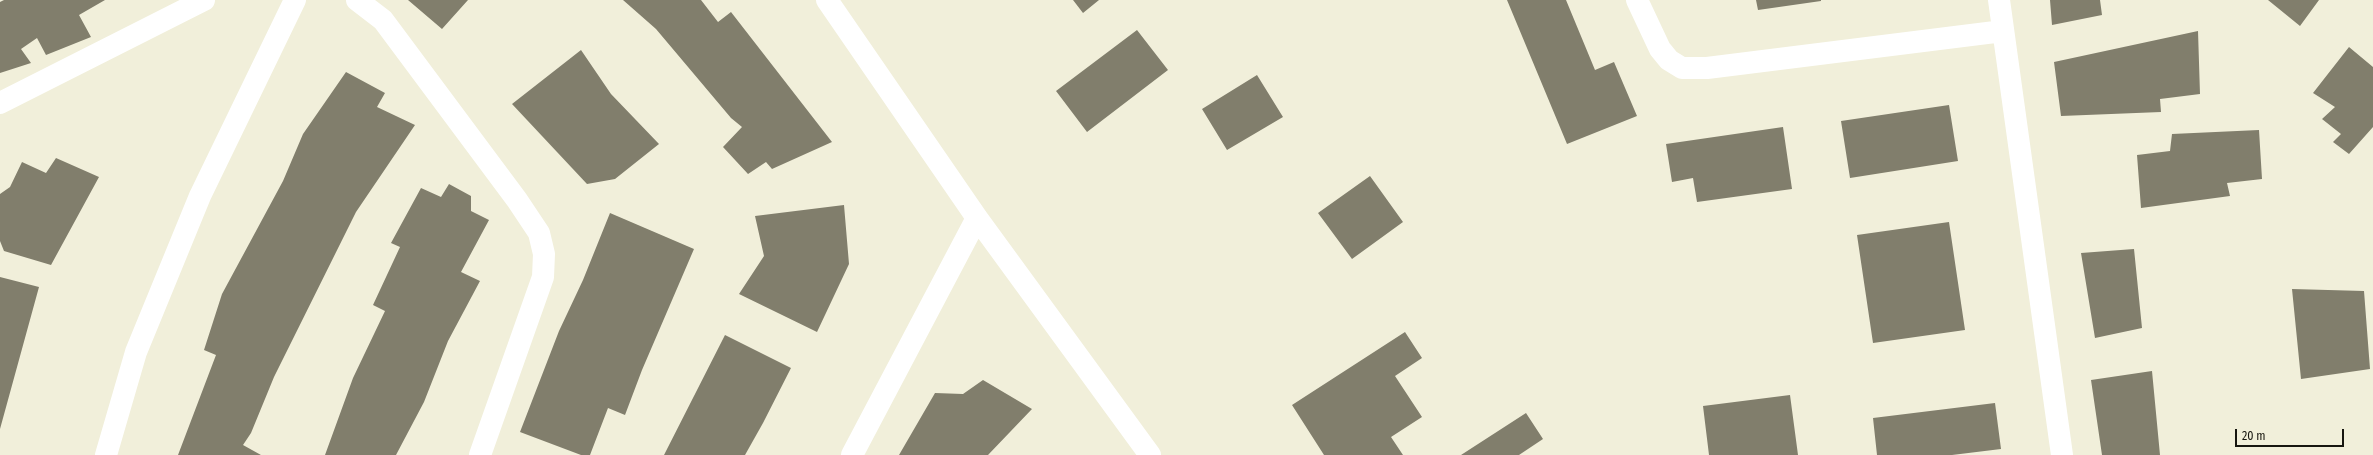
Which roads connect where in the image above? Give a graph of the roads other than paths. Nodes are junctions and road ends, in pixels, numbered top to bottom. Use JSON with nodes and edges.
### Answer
{"nodes":[{"id":1,"x":204,"y":0,"type":"edge"},
{"id":2,"x":294,"y":0,"type":"edge"},
{"id":3,"x":357,"y":0,"type":"edge"},
{"id":4,"x":827,"y":0,"type":"edge"},
{"id":5,"x":1637,"y":0,"type":"edge"},
{"id":6,"x":2000,"y":0,"type":"edge"},
{"id":7,"x":2003,"y":30,"type":"junction"},
{"id":8,"x":0,"y":103,"type":"edge"},
{"id":9,"x":977,"y":218,"type":"junction"},
{"id":10,"x":106,"y":455,"type":"edge"},
{"id":11,"x":480,"y":455,"type":"edge"},
{"id":12,"x":852,"y":455,"type":"edge"},
{"id":13,"x":1150,"y":455,"type":"edge"},
{"id":14,"x":2062,"y":455,"type":"edge"}],
"edges":[{"from":1,"to":8,"type":"street"},
{"from":2,"to":10,"type":"street"},
{"from":3,"to":11,"type":"street"},
{"from":4,"to":9,"type":"street"},
{"from":5,"to":7,"type":"street"},
{"from":6,"to":7,"type":"street"},
{"from":7,"to":14,"type":"street"},
{"from":9,"to":12,"type":"street"},
{"from":9,"to":13,"type":"street"}]}
